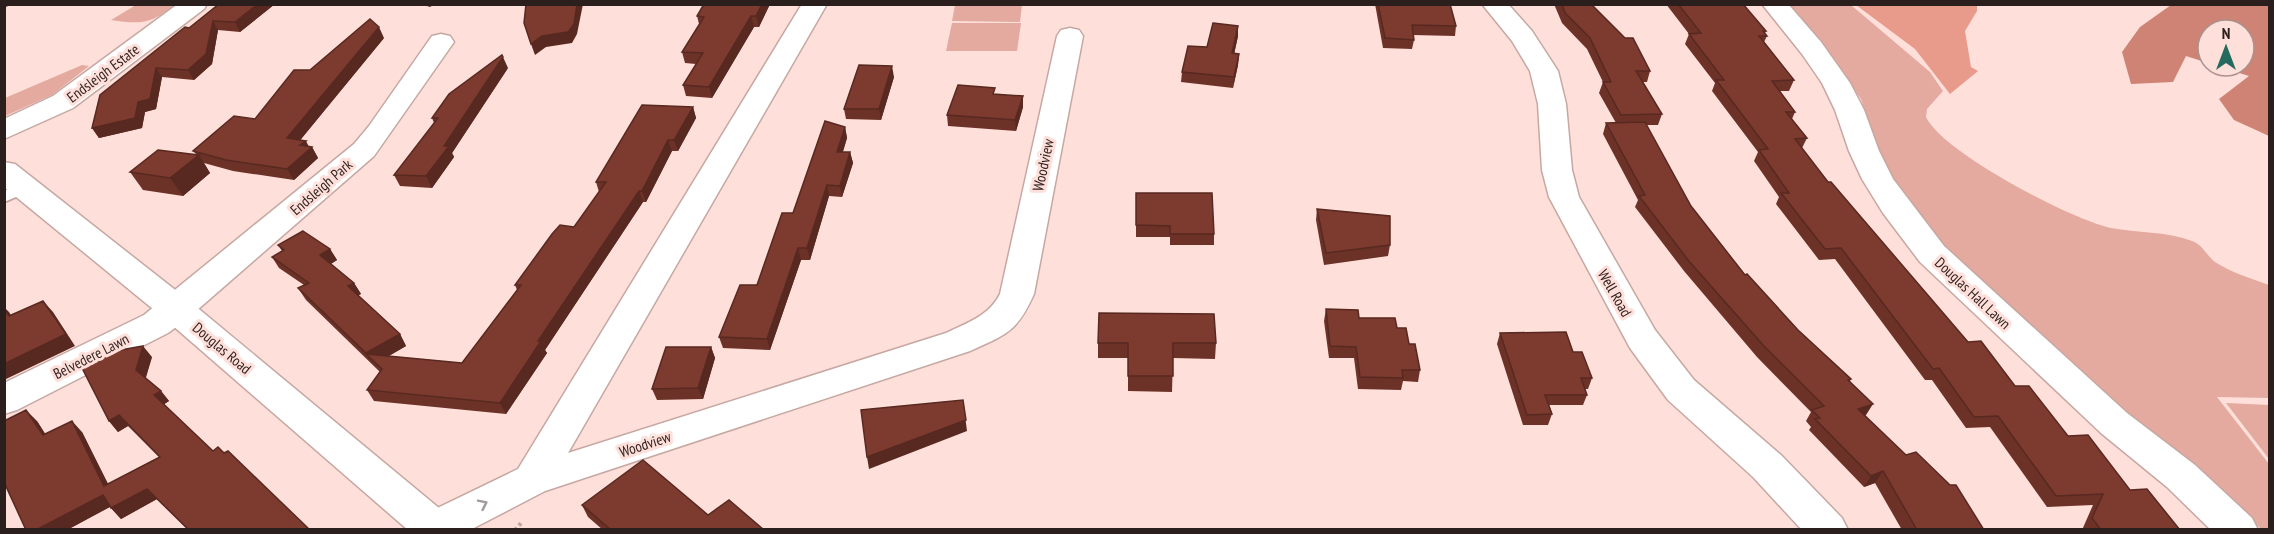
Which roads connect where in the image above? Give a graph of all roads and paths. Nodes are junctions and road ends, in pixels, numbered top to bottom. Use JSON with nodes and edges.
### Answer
{"nodes":[{"id":1,"x":195,"y":4,"type":"edge"},
{"id":2,"x":815,"y":4,"type":"edge"},
{"id":3,"x":1494,"y":4,"type":"edge"},
{"id":4,"x":1774,"y":4,"type":"edge"},
{"id":5,"x":1070,"y":36,"type":"dead end"},
{"id":6,"x":441,"y":42,"type":"dead end"},
{"id":7,"x":4,"y":130,"type":"edge"},
{"id":8,"x":11,"y":185,"type":"edge"},
{"id":9,"x":176,"y":309,"type":"junction"},
{"id":10,"x":4,"y":400,"type":"edge"},
{"id":11,"x":532,"y":480,"type":"junction"},
{"id":12,"x":436,"y":529,"type":"edge"},
{"id":13,"x":1828,"y":530,"type":"edge"},
{"id":14,"x":2238,"y":530,"type":"edge"}],
"edges":[{"from":1,"to":7,"type":"street","name":"Endsleigh Estate"},
{"from":2,"to":11,"type":"street"},
{"from":3,"to":13,"type":"street","name":"Well Road"},
{"from":4,"to":14,"type":"street","name":"Douglas Hall Lawn"},
{"from":5,"to":11,"type":"street","name":"Woodview"},
{"from":6,"to":9,"type":"street","name":"Endsleigh Park"},
{"from":8,"to":9,"type":"street","name":"Douglas Road"},
{"from":9,"to":10,"type":"street","name":"Belvedere Lawn"},
{"from":9,"to":12,"type":"street","name":"Douglas Road"},
{"from":12,"to":11,"type":"street","name":"Woodview","one_way":true}]}
